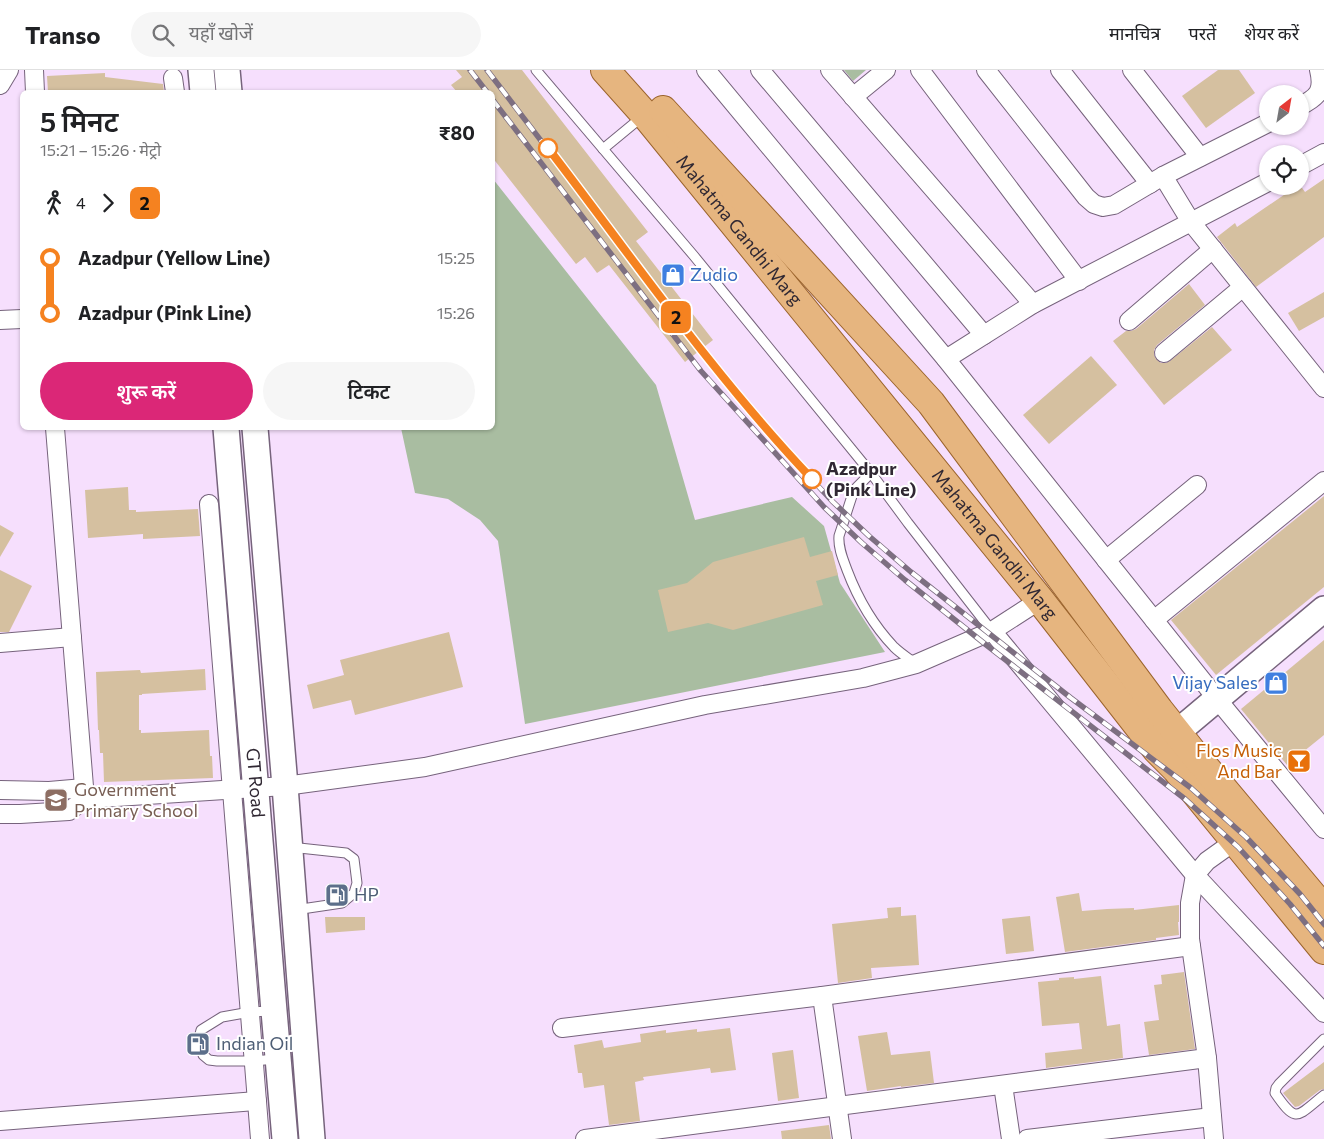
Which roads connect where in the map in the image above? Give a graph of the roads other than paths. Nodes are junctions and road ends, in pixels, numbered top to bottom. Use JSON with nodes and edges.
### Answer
{"nodes":[{"id":1,"x":9,"y":70,"type":"edge"},
{"id":2,"x":34,"y":70,"type":"edge"},
{"id":3,"x":201,"y":70,"type":"edge"},
{"id":4,"x":227,"y":70,"type":"edge"},
{"id":5,"x":536,"y":70,"type":"edge"},
{"id":6,"x":605,"y":70,"type":"edge"},
{"id":7,"x":630,"y":70,"type":"edge"},
{"id":8,"x":706,"y":70,"type":"edge"},
{"id":9,"x":760,"y":70,"type":"edge"},
{"id":10,"x":830,"y":70,"type":"edge"},
{"id":11,"x":886,"y":70,"type":"edge"},
{"id":12,"x":920,"y":70,"type":"edge"},
{"id":13,"x":986,"y":70,"type":"edge"},
{"id":14,"x":1060,"y":70,"type":"edge"},
{"id":15,"x":1132,"y":70,"type":"edge"},
{"id":16,"x":1319,"y":70,"type":"edge"},
{"id":17,"x":0,"y":85,"type":"edge"},
{"id":18,"x":35,"y":90,"type":"edge"},
{"id":19,"x":202,"y":90,"type":"edge"},
{"id":20,"x":229,"y":90,"type":"edge"},
{"id":21,"x":854,"y":97,"type":"junction"},
{"id":22,"x":1309,"y":102,"type":"edge"},
{"id":23,"x":645,"y":114,"type":"junction"},
{"id":24,"x":1259,"y":128,"type":"edge"},
{"id":25,"x":602,"y":149,"type":"junction"},
{"id":26,"x":1324,"y":153,"type":"edge"},
{"id":27,"x":1200,"y":157,"type":"junction"},
{"id":28,"x":1309,"y":161,"type":"edge"},
{"id":29,"x":1156,"y":180,"type":"junction"},
{"id":30,"x":1259,"y":187,"type":"edge"},
{"id":31,"x":1191,"y":222,"type":"junction"},
{"id":32,"x":1213,"y":250,"type":"junction"},
{"id":33,"x":1079,"y":281,"type":"junction"},
{"id":34,"x":1243,"y":287,"type":"junction"},
{"id":35,"x":1033,"y":304,"type":"junction"},
{"id":36,"x":20,"y":318,"type":"edge"},
{"id":37,"x":0,"y":320,"type":"edge"},
{"id":38,"x":1129,"y":321,"type":"dead end"},
{"id":39,"x":984,"y":335,"type":"junction"},
{"id":40,"x":1164,"y":353,"type":"dead end"},
{"id":41,"x":946,"y":359,"type":"junction"},
{"id":42,"x":1324,"y":388,"type":"edge"},
{"id":43,"x":54,"y":430,"type":"edge"},
{"id":44,"x":226,"y":430,"type":"edge"},
{"id":45,"x":255,"y":430,"type":"edge"},
{"id":46,"x":871,"y":473,"type":"junction"},
{"id":47,"x":1324,"y":481,"type":"edge"},
{"id":48,"x":1196,"y":484,"type":"dead end"},
{"id":49,"x":209,"y":504,"type":"dead end"},
{"id":50,"x":1106,"y":560,"type":"junction"},
{"id":51,"x":1040,"y":600,"type":"junction"},
{"id":52,"x":1324,"y":609,"type":"edge"},
{"id":53,"x":1154,"y":620,"type":"junction"},
{"id":54,"x":992,"y":631,"type":"junction"},
{"id":55,"x":72,"y":637,"type":"junction"},
{"id":56,"x":0,"y":643,"type":"edge"},
{"id":57,"x":916,"y":664,"type":"junction"},
{"id":58,"x":1217,"y":699,"type":"junction"},
{"id":59,"x":1178,"y":732,"type":"junction"},
{"id":60,"x":1157,"y":750,"type":"junction"},
{"id":61,"x":285,"y":786,"type":"junction"},
{"id":62,"x":244,"y":788,"type":"junction"},
{"id":63,"x":0,"y":790,"type":"edge"},
{"id":64,"x":84,"y":794,"type":"junction"},
{"id":65,"x":0,"y":814,"type":"edge"},
{"id":66,"x":1324,"y":829,"type":"edge"},
{"id":67,"x":1235,"y":841,"type":"junction"},
{"id":68,"x":290,"y":847,"type":"junction"},
{"id":69,"x":1195,"y":875,"type":"junction"},
{"id":70,"x":1324,"y":909,"type":"edge"},
{"id":71,"x":295,"y":910,"type":"junction"},
{"id":72,"x":1191,"y":946,"type":"junction"},
{"id":73,"x":1324,"y":950,"type":"edge"},
{"id":74,"x":822,"y":996,"type":"junction"},
{"id":75,"x":262,"y":1012,"type":"junction"},
{"id":76,"x":1324,"y":1013,"type":"edge"},
{"id":77,"x":562,"y":1028,"type":"dead end"},
{"id":78,"x":1324,"y":1039,"type":"edge"},
{"id":79,"x":278,"y":1058,"type":"junction"},
{"id":80,"x":1207,"y":1058,"type":"junction"},
{"id":81,"x":254,"y":1061,"type":"junction"},
{"id":82,"x":1003,"y":1085,"type":"junction"},
{"id":83,"x":1324,"y":1095,"type":"edge"},
{"id":84,"x":257,"y":1101,"type":"junction"},
{"id":85,"x":838,"y":1106,"type":"junction"},
{"id":86,"x":1212,"y":1117,"type":"junction"},
{"id":87,"x":0,"y":1121,"type":"edge"},
{"id":88,"x":260,"y":1139,"type":"edge"},
{"id":89,"x":285,"y":1139,"type":"edge"},
{"id":90,"x":312,"y":1139,"type":"edge"},
{"id":91,"x":585,"y":1139,"type":"edge"},
{"id":92,"x":842,"y":1139,"type":"edge"},
{"id":93,"x":1011,"y":1139,"type":"edge"},
{"id":94,"x":1027,"y":1139,"type":"edge"},
{"id":95,"x":1214,"y":1139,"type":"edge"}],
"edges":[{"from":1,"to":17,"type":"street"},
{"from":2,"to":18,"type":"street"},
{"from":3,"to":19,"type":"main road"},
{"from":4,"to":20,"type":"main road"},
{"from":5,"to":25,"type":"lane"},
{"from":6,"to":23,"type":"main road","name":"Mahatma Gandhi Marg"},
{"from":7,"to":59,"type":"main road","name":"Mahatma Gandhi Marg"},
{"from":8,"to":41,"type":"street"},
{"from":9,"to":39,"type":"street"},
{"from":10,"to":21,"type":"street"},
{"from":11,"to":21,"type":"street"},
{"from":12,"to":33,"type":"street"},
{"from":13,"to":29,"type":"street"},
{"from":14,"to":29,"type":"street"},
{"from":15,"to":27,"type":"street"},
{"from":16,"to":22,"type":"street"},
{"from":21,"to":35,"type":"street"},
{"from":23,"to":25,"type":"lane"},
{"from":23,"to":51,"type":"main road","name":"Mahatma Gandhi Marg"},
{"from":24,"to":27,"type":"street"},
{"from":25,"to":46,"type":"lane"},
{"from":26,"to":28,"type":"street"},
{"from":27,"to":29,"type":"street"},
{"from":29,"to":31,"type":"street"},
{"from":30,"to":31,"type":"street"},
{"from":31,"to":32,"type":"street"},
{"from":31,"to":33,"type":"street"},
{"from":32,"to":34,"type":"street"},
{"from":32,"to":38,"type":"street"},
{"from":33,"to":35,"type":"street"},
{"from":34,"to":40,"type":"street"},
{"from":34,"to":42,"type":"street"},
{"from":35,"to":39,"type":"street"},
{"from":36,"to":37,"type":"street"},
{"from":39,"to":41,"type":"street"},
{"from":41,"to":50,"type":"street"},
{"from":43,"to":55,"type":"street"},
{"from":44,"to":62,"type":"main road","name":"GT Road"},
{"from":45,"to":61,"type":"main road","name":"GT Road"},
{"from":46,"to":54,"type":"lane"},
{"from":46,"to":57,"type":"lane"},
{"from":47,"to":53,"type":"street"},
{"from":48,"to":50,"type":"street"},
{"from":49,"to":62,"type":"street"},
{"from":50,"to":53,"type":"street"},
{"from":51,"to":54,"type":"street"},
{"from":51,"to":60,"type":"main road","name":"Mahatma Gandhi Marg"},
{"from":52,"to":58,"type":"main road"},
{"from":53,"to":58,"type":"street"},
{"from":54,"to":57,"type":"street"},
{"from":54,"to":69,"type":"street"},
{"from":55,"to":56,"type":"street"},
{"from":55,"to":64,"type":"street"},
{"from":57,"to":61,"type":"street"},
{"from":58,"to":59,"type":"main road"},
{"from":58,"to":66,"type":"street"},
{"from":59,"to":60,"type":"main road"},
{"from":59,"to":70,"type":"main road","name":"Mahatma Gandhi Marg"},
{"from":60,"to":67,"type":"main road","name":"Mahatma Gandhi Marg"},
{"from":61,"to":62,"type":"street"},
{"from":61,"to":68,"type":"main road","name":"GT Road"},
{"from":62,"to":64,"type":"street"},
{"from":62,"to":75,"type":"main road","name":"GT Road"},
{"from":63,"to":64,"type":"street"},
{"from":64,"to":65,"type":"street"},
{"from":67,"to":69,"type":"street"},
{"from":67,"to":73,"type":"main road","name":"Mahatma Gandhi Marg"},
{"from":68,"to":71,"type":"main road","name":"GT Road"},
{"from":68,"to":71,"type":"lane"},
{"from":69,"to":72,"type":"street"},
{"from":69,"to":76,"type":"street"},
{"from":71,"to":90,"type":"main road","name":"GT Road"},
{"from":72,"to":74,"type":"street"},
{"from":72,"to":80,"type":"street"},
{"from":74,"to":77,"type":"street"},
{"from":74,"to":85,"type":"street"},
{"from":75,"to":79,"type":"main road","name":"GT Road"},
{"from":75,"to":81,"type":"street"},
{"from":75,"to":81,"type":"lane"},
{"from":78,"to":83,"type":"lane"},
{"from":79,"to":81,"type":"lane"},
{"from":79,"to":89,"type":"main road","name":"GT Road"},
{"from":80,"to":82,"type":"street"},
{"from":80,"to":86,"type":"street"},
{"from":81,"to":84,"type":"street"},
{"from":82,"to":85,"type":"street"},
{"from":82,"to":93,"type":"street"},
{"from":84,"to":87,"type":"street"},
{"from":84,"to":88,"type":"street"},
{"from":85,"to":91,"type":"street"},
{"from":85,"to":92,"type":"street"},
{"from":86,"to":94,"type":"street"},
{"from":86,"to":95,"type":"street"}]}
